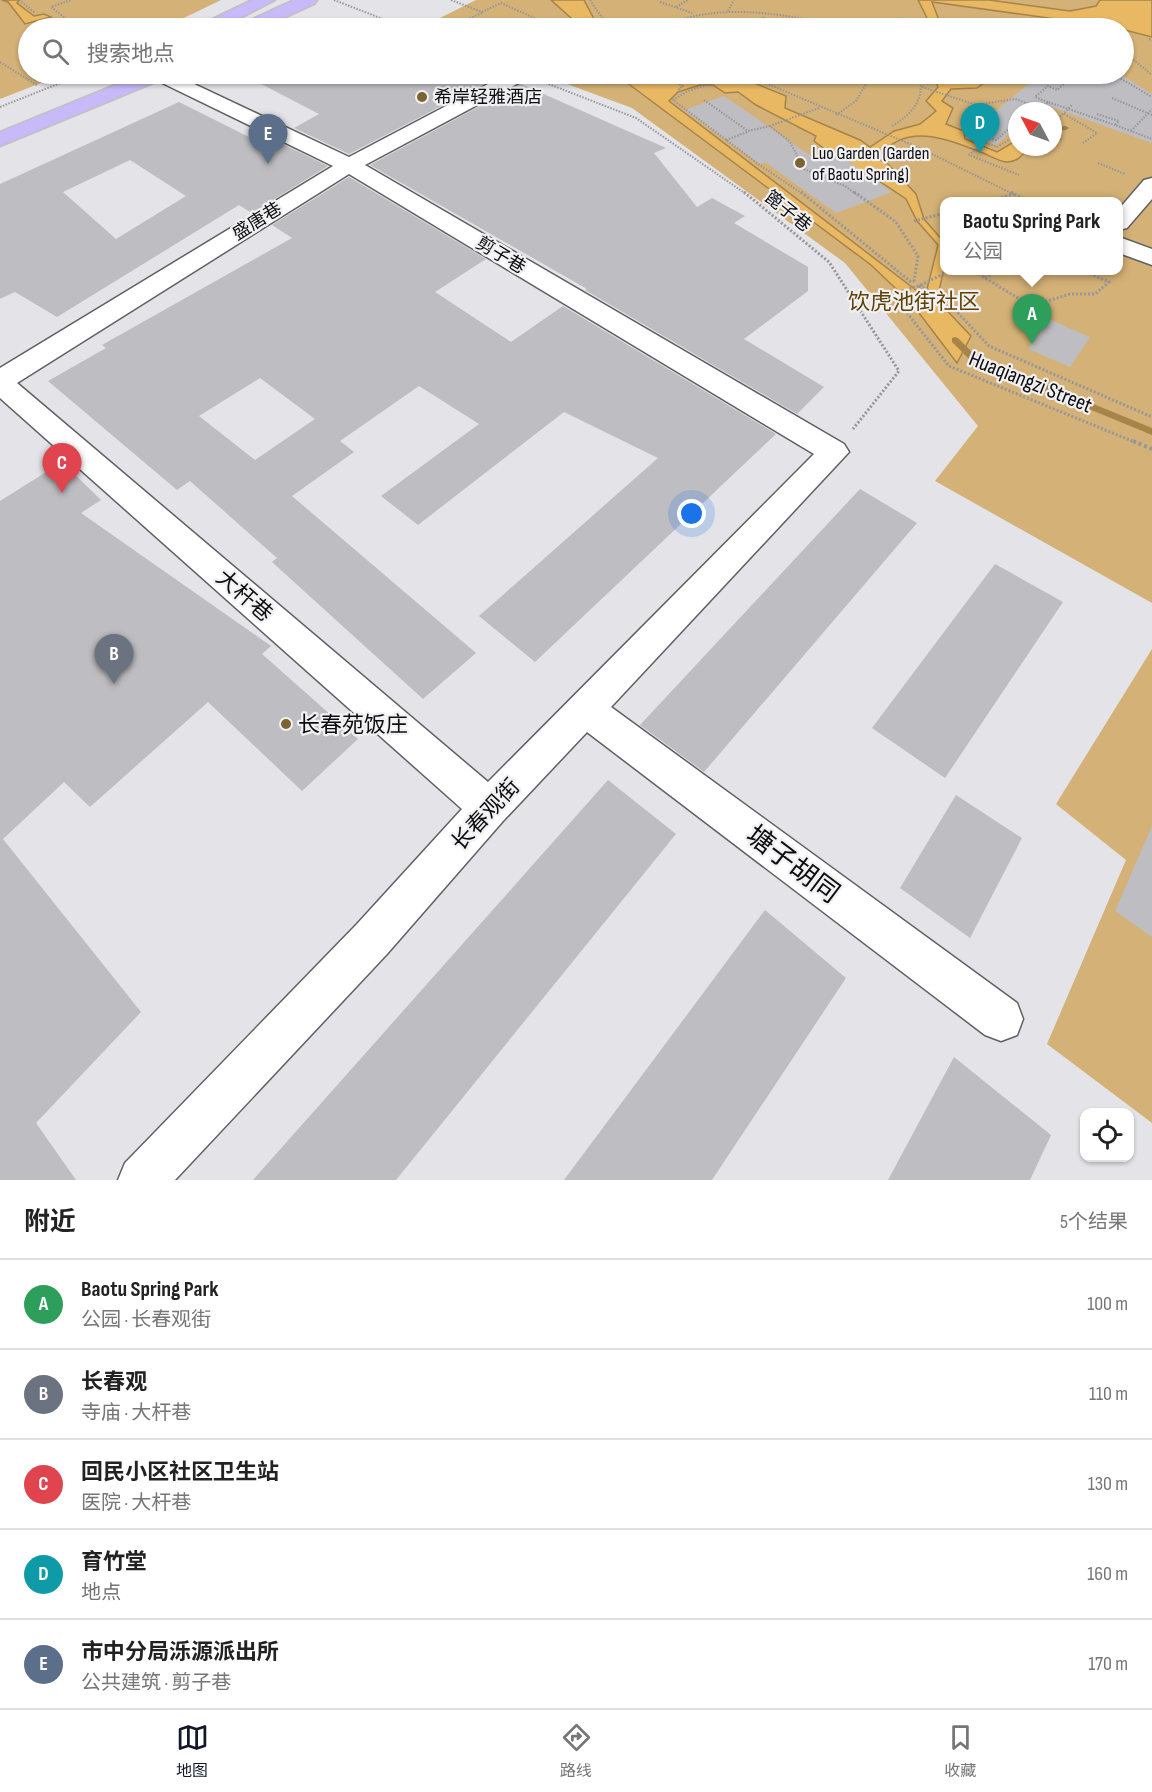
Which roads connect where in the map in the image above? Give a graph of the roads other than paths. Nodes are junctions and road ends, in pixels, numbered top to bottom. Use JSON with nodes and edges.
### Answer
{"nodes":[{"id":1,"x":266,"y":0,"type":"edge"},
{"id":2,"x":308,"y":0,"type":"edge"},
{"id":3,"x":229,"y":18,"type":"edge"},
{"id":4,"x":269,"y":18,"type":"edge"},
{"id":5,"x":134,"y":84,"type":"edge"},
{"id":6,"x":179,"y":84,"type":"edge"},
{"id":7,"x":519,"y":84,"type":"edge"},
{"id":8,"x":0,"y":140,"type":"edge"},
{"id":9,"x":349,"y":165,"type":"junction"},
{"id":10,"x":1149,"y":194,"type":"edge"},
{"id":11,"x":1123,"y":219,"type":"edge"},
{"id":12,"x":1123,"y":246,"type":"edge"},
{"id":13,"x":1152,"y":258,"type":"edge"},
{"id":14,"x":0,"y":382,"type":"edge"},
{"id":15,"x":834,"y":453,"type":"joint"},
{"id":16,"x":585,"y":709,"type":"junction"},
{"id":17,"x":489,"y":808,"type":"junction"},
{"id":18,"x":1001,"y":1019,"type":"dead end"},
{"id":19,"x":142,"y":1180,"type":"edge"}],
"edges":[{"from":1,"to":3,"type":"main road"},
{"from":2,"to":4,"type":"main road"},
{"from":5,"to":8,"type":"main road"},
{"from":6,"to":9,"type":"street","name":"剪子巷"},
{"from":7,"to":9,"type":"street","name":"盛唐巷"},
{"from":9,"to":14,"type":"street","name":"盛唐巷"},
{"from":9,"to":15,"type":"street","name":"剪子巷"},
{"from":10,"to":11,"type":"street"},
{"from":12,"to":13,"type":"street"},
{"from":14,"to":17,"type":"street","name":"大杆巷"},
{"from":15,"to":16,"type":"street","name":"长春观街"},
{"from":16,"to":17,"type":"street","name":"长春观街"},
{"from":16,"to":18,"type":"street","name":"塘子胡同"},
{"from":17,"to":19,"type":"street","name":"长春观街"}]}
